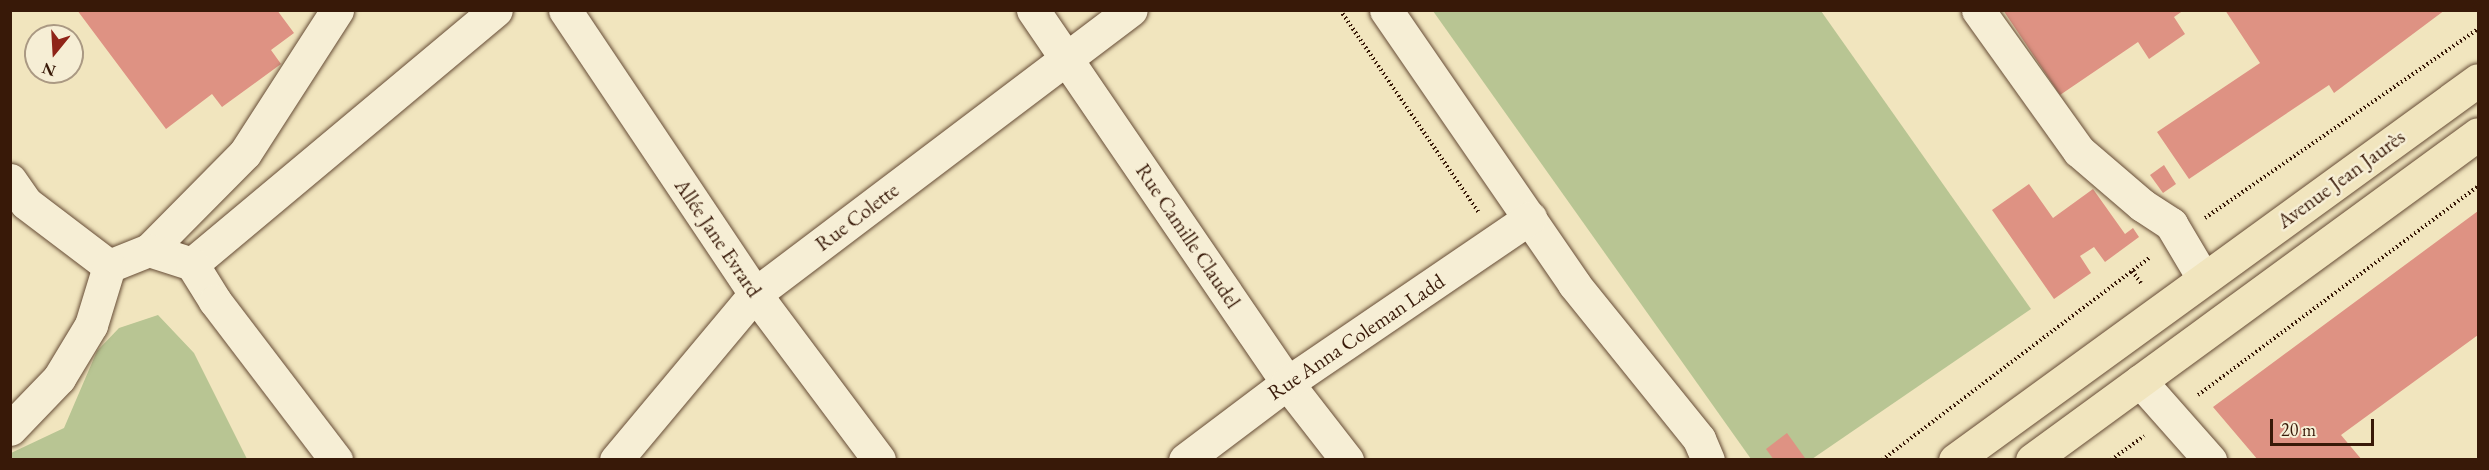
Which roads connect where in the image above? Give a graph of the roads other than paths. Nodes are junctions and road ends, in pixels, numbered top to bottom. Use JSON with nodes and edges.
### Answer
{"nodes":[{"id":1,"x":337,"y":10,"type":"edge"},
{"id":2,"x":496,"y":10,"type":"edge"},
{"id":3,"x":565,"y":10,"type":"edge"},
{"id":4,"x":1033,"y":10,"type":"edge"},
{"id":5,"x":1131,"y":10,"type":"edge"},
{"id":6,"x":1386,"y":10,"type":"edge"},
{"id":7,"x":1978,"y":10,"type":"edge"},
{"id":8,"x":1068,"y":57,"type":"junction"},
{"id":9,"x":2478,"y":80,"type":"edge"},
{"id":10,"x":2478,"y":134,"type":"edge"},
{"id":11,"x":10,"y":180,"type":"edge"},
{"id":12,"x":1530,"y":218,"type":"junction"},
{"id":13,"x":149,"y":250,"type":"junction"},
{"id":14,"x":192,"y":264,"type":"junction"},
{"id":15,"x":109,"y":266,"type":"junction"},
{"id":16,"x":2203,"y":278,"type":"junction"},
{"id":17,"x":755,"y":294,"type":"junction"},
{"id":18,"x":2230,"y":315,"type":"junction"},
{"id":19,"x":2140,"y":381,"type":"junction"},
{"id":20,"x":1287,"y":382,"type":"junction"},
{"id":21,"x":10,"y":429,"type":"edge"},
{"id":22,"x":336,"y":459,"type":"edge"},
{"id":23,"x":616,"y":459,"type":"edge"},
{"id":24,"x":879,"y":459,"type":"edge"},
{"id":25,"x":1185,"y":459,"type":"edge"},
{"id":26,"x":1347,"y":459,"type":"edge"},
{"id":27,"x":1708,"y":459,"type":"edge"},
{"id":28,"x":1955,"y":459,"type":"edge"},
{"id":29,"x":2032,"y":459,"type":"edge"},
{"id":30,"x":2210,"y":459,"type":"edge"}],
"edges":[{"from":1,"to":13,"type":"street"},
{"from":2,"to":14,"type":"street"},
{"from":3,"to":17,"type":"street","name":"Allée Jane Evrard"},
{"from":4,"to":8,"type":"street","name":"Rue Camille Claudel"},
{"from":5,"to":8,"type":"street","name":"Rue Colette"},
{"from":6,"to":12,"type":"street"},
{"from":7,"to":16,"type":"street"},
{"from":8,"to":17,"type":"street","name":"Rue Colette"},
{"from":8,"to":20,"type":"street","name":"Rue Camille Claudel"},
{"from":9,"to":16,"type":"main road","name":"Avenue Jean Jaurès"},
{"from":10,"to":18,"type":"main road"},
{"from":11,"to":15,"type":"street"},
{"from":12,"to":20,"type":"street","name":"Rue Anna Coleman Ladd"},
{"from":12,"to":27,"type":"street"},
{"from":13,"to":14,"type":"street"},
{"from":13,"to":15,"type":"street"},
{"from":14,"to":22,"type":"street"},
{"from":15,"to":21,"type":"street"},
{"from":16,"to":18,"type":"main road"},
{"from":16,"to":28,"type":"main road","name":"Avenue Jean Jaurès"},
{"from":17,"to":23,"type":"street","name":"Rue Colette"},
{"from":17,"to":24,"type":"street","name":"Allée Jane Evrard"},
{"from":18,"to":19,"type":"main road"},
{"from":19,"to":29,"type":"main road"},
{"from":19,"to":30,"type":"street"},
{"from":20,"to":25,"type":"street","name":"Rue Anna Coleman Ladd"},
{"from":20,"to":26,"type":"street","name":"Rue Camille Claudel"}]}
